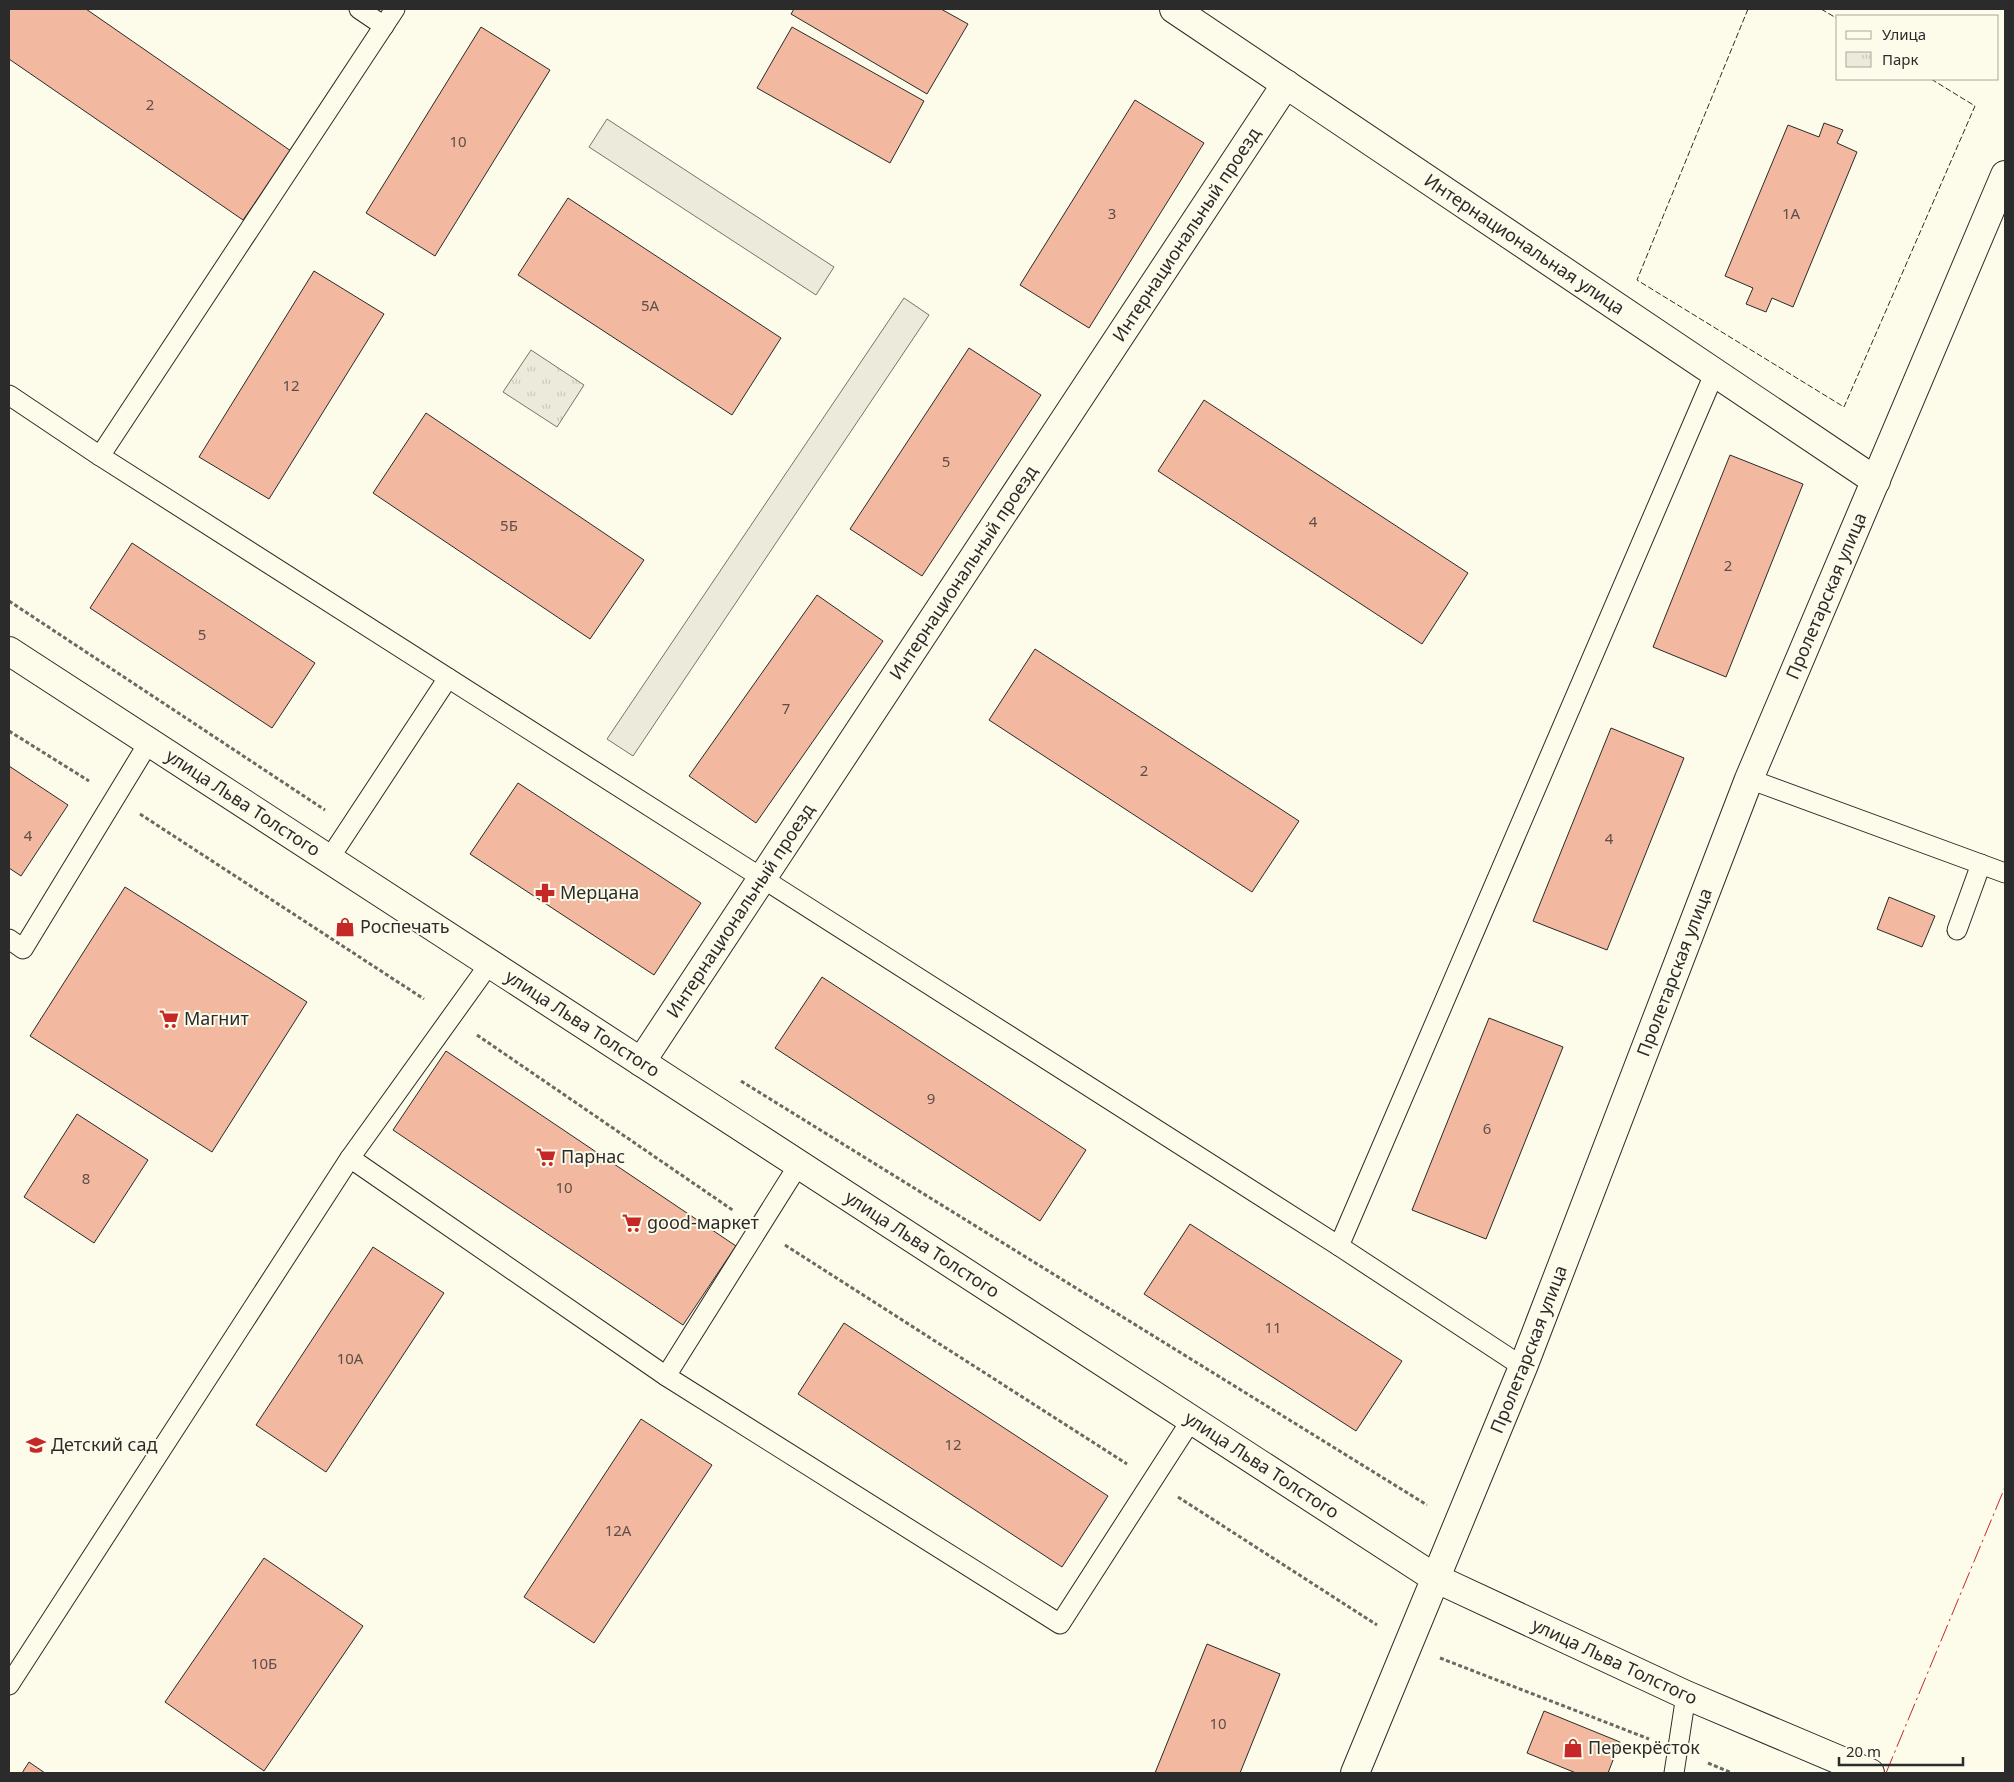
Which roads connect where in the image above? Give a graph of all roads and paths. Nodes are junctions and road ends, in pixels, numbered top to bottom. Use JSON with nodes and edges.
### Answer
{"nodes":[{"id":1,"x":359,"y":9,"type":"edge"},
{"id":2,"x":395,"y":9,"type":"edge"},
{"id":3,"x":1174,"y":9,"type":"edge"},
{"id":4,"x":384,"y":26,"type":"junction"},
{"id":5,"x":1286,"y":84,"type":"junction"},
{"id":6,"x":2005,"y":175,"type":"edge"},
{"id":7,"x":2000,"y":202,"type":"edge"},
{"id":8,"x":1715,"y":372,"type":"junction"},
{"id":9,"x":9,"y":395,"type":"edge"},
{"id":10,"x":100,"y":456,"type":"junction"},
{"id":11,"x":1876,"y":481,"type":"junction"},
{"id":12,"x":9,"y":601,"type":"edge"},
{"id":13,"x":9,"y":651,"type":"edge"},
{"id":14,"x":448,"y":678,"type":"junction"},
{"id":15,"x":9,"y":731,"type":"edge"},
{"id":16,"x":149,"y":742,"type":"junction"},
{"id":17,"x":1749,"y":779,"type":"junction"},
{"id":18,"x":114,"y":798,"type":"junction"},
{"id":19,"x":350,"y":827,"type":"junction"},
{"id":20,"x":329,"y":859,"type":"junction"},
{"id":21,"x":1981,"y":864,"type":"junction"},
{"id":22,"x":2005,"y":873,"type":"edge"},
{"id":23,"x":762,"y":879,"type":"junction"},
{"id":24,"x":1957,"y":930,"type":"dead end"},
{"id":25,"x":9,"y":939,"type":"edge"},
{"id":26,"x":490,"y":963,"type":"junction"},
{"id":27,"x":450,"y":1016,"type":"junction"},
{"id":28,"x":641,"y":1062,"type":"junction"},
{"id":29,"x":737,"y":1079,"type":"dead end"},
{"id":30,"x":350,"y":1158,"type":"junction"},
{"id":31,"x":799,"y":1164,"type":"junction"},
{"id":32,"x":759,"y":1228,"type":"junction"},
{"id":33,"x":1339,"y":1246,"type":"junction"},
{"id":34,"x":1523,"y":1367,"type":"junction"},
{"id":35,"x":666,"y":1376,"type":"junction"},
{"id":36,"x":1192,"y":1419,"type":"junction"},
{"id":37,"x":1152,"y":1480,"type":"junction"},
{"id":38,"x":1458,"y":1524,"type":"junction"},
{"id":39,"x":1435,"y":1578,"type":"junction"},
{"id":40,"x":1408,"y":1645,"type":"junction"},
{"id":41,"x":9,"y":1685,"type":"edge"},
{"id":42,"x":1686,"y":1696,"type":"junction"},
{"id":43,"x":1678,"y":1750,"type":"junction"},
{"id":44,"x":1355,"y":1773,"type":"edge"},
{"id":45,"x":1674,"y":1773,"type":"edge"},
{"id":46,"x":1732,"y":1773,"type":"edge"},
{"id":47,"x":1870,"y":1773,"type":"edge"}],
"edges":[{"from":1,"to":4,"type":"lane"},
{"from":2,"to":4,"type":"lane"},
{"from":3,"to":5,"type":"street","name":"Интернациональная улица"},
{"from":4,"to":10,"type":"lane"},
{"from":5,"to":8,"type":"street","name":"Интернациональная улица"},
{"from":5,"to":23,"type":"street","name":"Интернациональный проезд"},
{"from":6,"to":7,"type":"street","name":"Пролетарская улица"},
{"from":7,"to":11,"type":"street","name":"Пролетарская улица"},
{"from":8,"to":11,"type":"street","name":"Интернациональная улица"},
{"from":8,"to":33,"type":"lane"},
{"from":9,"to":10,"type":"lane"},
{"from":10,"to":14,"type":"lane"},
{"from":11,"to":17,"type":"street","name":"Пролетарская улица"},
{"from":12,"to":19,"type":"path"},
{"from":13,"to":16,"type":"street","name":"улица Льва Толстого"},
{"from":14,"to":19,"type":"lane"},
{"from":14,"to":23,"type":"lane"},
{"from":15,"to":18,"type":"path"},
{"from":16,"to":18,"type":"lane"},
{"from":16,"to":20,"type":"street","name":"улица Льва Толстого"},
{"from":17,"to":21,"type":"lane"},
{"from":17,"to":34,"type":"street","name":"Пролетарская улица"},
{"from":18,"to":25,"type":"lane"},
{"from":18,"to":27,"type":"path"},
{"from":19,"to":20,"type":"lane"},
{"from":20,"to":26,"type":"street","name":"улица Льва Толстого"},
{"from":21,"to":22,"type":"lane"},
{"from":21,"to":24,"type":"lane"},
{"from":23,"to":28,"type":"street","name":"Интернациональный проезд"},
{"from":23,"to":33,"type":"lane"},
{"from":26,"to":27,"type":"lane"},
{"from":26,"to":28,"type":"street","name":"улица Льва Толстого"},
{"from":27,"to":30,"type":"lane"},
{"from":27,"to":32,"type":"path"},
{"from":28,"to":31,"type":"street","name":"улица Льва Толстого"},
{"from":29,"to":38,"type":"path"},
{"from":30,"to":35,"type":"lane"},
{"from":30,"to":41,"type":"lane"},
{"from":31,"to":32,"type":"lane"},
{"from":31,"to":36,"type":"street","name":"улица Льва Толстого"},
{"from":32,"to":35,"type":"lane"},
{"from":32,"to":37,"type":"path"},
{"from":33,"to":34,"type":"lane"},
{"from":34,"to":38,"type":"street","name":"Пролетарская улица"},
{"from":35,"to":37,"type":"lane"},
{"from":36,"to":37,"type":"lane"},
{"from":36,"to":39,"type":"street","name":"улица Льва Толстого"},
{"from":37,"to":40,"type":"path"},
{"from":38,"to":39,"type":"street","name":"Пролетарская улица"},
{"from":39,"to":40,"type":"street","name":"Пролетарская улица"},
{"from":39,"to":42,"type":"street","name":"улица Льва Толстого"},
{"from":40,"to":43,"type":"path"},
{"from":40,"to":44,"type":"street","name":"Пролетарская улица"},
{"from":42,"to":43,"type":"lane"},
{"from":42,"to":47,"type":"street","name":"улица Льва Толстого"},
{"from":43,"to":45,"type":"lane"},
{"from":43,"to":46,"type":"path"}]}
